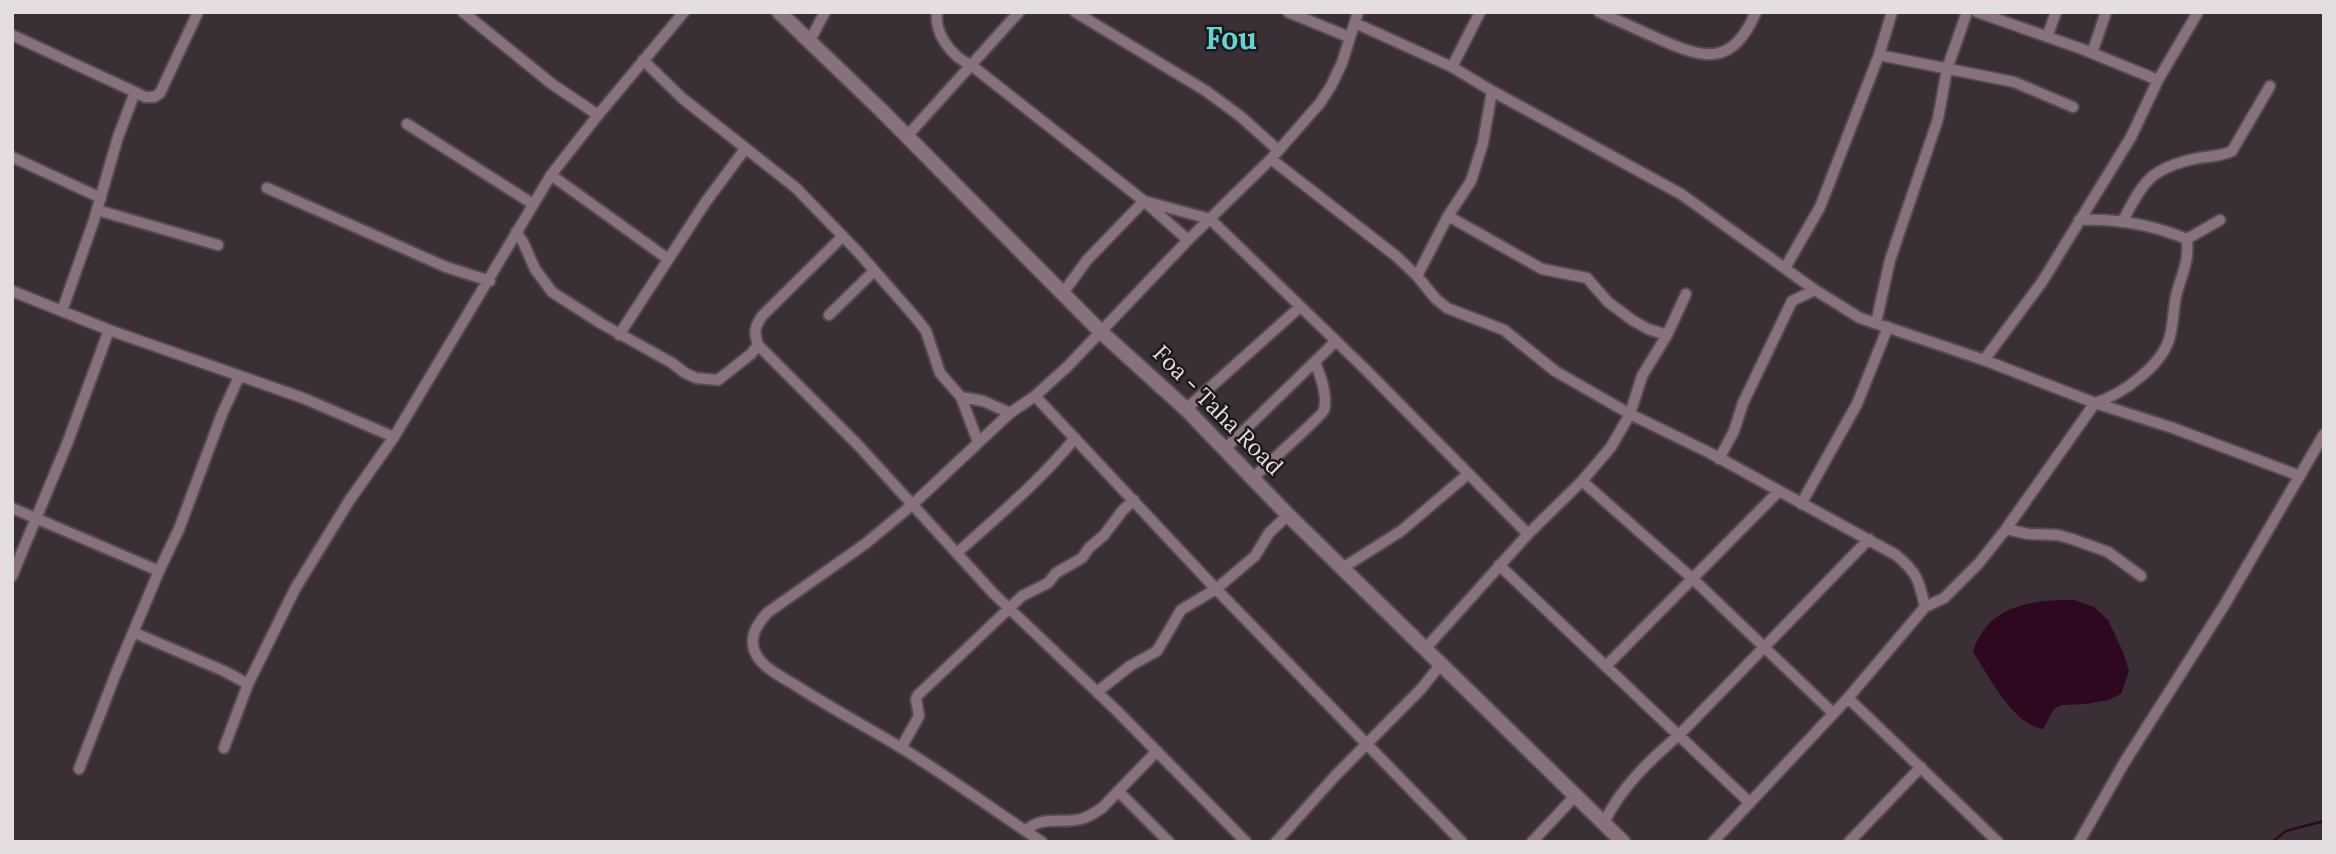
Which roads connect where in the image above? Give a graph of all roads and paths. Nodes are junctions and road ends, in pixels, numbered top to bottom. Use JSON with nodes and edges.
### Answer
{"nodes":[{"id":1,"x":198,"y":12,"type":"edge"},
{"id":2,"x":463,"y":12,"type":"edge"},
{"id":3,"x":684,"y":12,"type":"edge"},
{"id":4,"x":779,"y":12,"type":"edge"},
{"id":5,"x":825,"y":12,"type":"edge"},
{"id":6,"x":937,"y":12,"type":"edge"},
{"id":7,"x":1018,"y":12,"type":"edge"},
{"id":8,"x":1074,"y":12,"type":"edge"},
{"id":9,"x":1288,"y":12,"type":"edge"},
{"id":10,"x":1480,"y":12,"type":"edge"},
{"id":11,"x":1756,"y":12,"type":"edge"},
{"id":12,"x":1892,"y":12,"type":"edge"},
{"id":13,"x":1967,"y":12,"type":"edge"},
{"id":14,"x":1977,"y":12,"type":"edge"},
{"id":15,"x":2056,"y":12,"type":"edge"},
{"id":16,"x":2106,"y":12,"type":"edge"},
{"id":17,"x":2197,"y":12,"type":"edge"},
{"id":18,"x":1605,"y":14,"type":"edge"},
{"id":19,"x":1357,"y":18,"type":"edge"},
{"id":20,"x":12,"y":36,"type":"edge"},
{"id":21,"x":1349,"y":37,"type":"junction"},
{"id":22,"x":2048,"y":37,"type":"junction"},
{"id":23,"x":809,"y":42,"type":"junction"},
{"id":24,"x":2092,"y":53,"type":"junction"},
{"id":25,"x":1879,"y":55,"type":"junction"},
{"id":26,"x":643,"y":60,"type":"junction"},
{"id":27,"x":971,"y":65,"type":"junction"},
{"id":28,"x":1452,"y":67,"type":"junction"},
{"id":29,"x":1947,"y":69,"type":"junction"},
{"id":30,"x":2158,"y":80,"type":"junction"},
{"id":31,"x":2270,"y":86,"type":"dead end"},
{"id":32,"x":1492,"y":91,"type":"junction"},
{"id":33,"x":135,"y":92,"type":"junction"},
{"id":34,"x":2073,"y":107,"type":"dead end"},
{"id":35,"x":598,"y":115,"type":"junction"},
{"id":36,"x":407,"y":124,"type":"dead end"},
{"id":37,"x":907,"y":136,"type":"junction"},
{"id":38,"x":745,"y":149,"type":"junction"},
{"id":39,"x":1274,"y":154,"type":"junction"},
{"id":40,"x":12,"y":157,"type":"edge"},
{"id":41,"x":551,"y":175,"type":"junction"},
{"id":42,"x":267,"y":188,"type":"dead end"},
{"id":43,"x":101,"y":198,"type":"junction"},
{"id":44,"x":1144,"y":201,"type":"junction"},
{"id":45,"x":533,"y":204,"type":"junction"},
{"id":46,"x":97,"y":210,"type":"junction"},
{"id":47,"x":1448,"y":216,"type":"junction"},
{"id":48,"x":1210,"y":219,"type":"junction"},
{"id":49,"x":2079,"y":220,"type":"junction"},
{"id":50,"x":2220,"y":220,"type":"dead end"},
{"id":51,"x":2122,"y":222,"type":"junction"},
{"id":52,"x":516,"y":232,"type":"junction"},
{"id":53,"x":843,"y":236,"type":"junction"},
{"id":54,"x":2187,"y":239,"type":"junction"},
{"id":55,"x":1188,"y":240,"type":"junction"},
{"id":56,"x":218,"y":245,"type":"dead end"},
{"id":57,"x":668,"y":259,"type":"junction"},
{"id":58,"x":1785,"y":268,"type":"junction"},
{"id":59,"x":874,"y":271,"type":"junction"},
{"id":60,"x":1417,"y":276,"type":"junction"},
{"id":61,"x":490,"y":281,"type":"junction"},
{"id":62,"x":1815,"y":290,"type":"junction"},
{"id":63,"x":12,"y":291,"type":"edge"},
{"id":64,"x":1063,"y":293,"type":"junction"},
{"id":65,"x":1686,"y":294,"type":"dead end"},
{"id":66,"x":1300,"y":307,"type":"junction"},
{"id":67,"x":62,"y":311,"type":"junction"},
{"id":68,"x":829,"y":315,"type":"dead end"},
{"id":69,"x":1876,"y":323,"type":"junction"},
{"id":70,"x":1888,"y":327,"type":"junction"},
{"id":71,"x":109,"y":330,"type":"junction"},
{"id":72,"x":1101,"y":331,"type":"junction"},
{"id":73,"x":619,"y":335,"type":"junction"},
{"id":74,"x":1667,"y":335,"type":"junction"},
{"id":75,"x":1336,"y":341,"type":"junction"},
{"id":76,"x":758,"y":345,"type":"junction"},
{"id":77,"x":1984,"y":360,"type":"junction"},
{"id":78,"x":1315,"y":362,"type":"junction"},
{"id":79,"x":239,"y":377,"type":"junction"},
{"id":80,"x":1035,"y":396,"type":"junction"},
{"id":81,"x":961,"y":397,"type":"junction"},
{"id":82,"x":2095,"y":403,"type":"junction"},
{"id":83,"x":1186,"y":409,"type":"junction"},
{"id":84,"x":1010,"y":413,"type":"junction"},
{"id":85,"x":1630,"y":414,"type":"junction"},
{"id":86,"x":2324,"y":434,"type":"edge"},
{"id":87,"x":394,"y":437,"type":"junction"},
{"id":88,"x":1074,"y":438,"type":"junction"},
{"id":89,"x":978,"y":442,"type":"junction"},
{"id":90,"x":1225,"y":449,"type":"junction"},
{"id":91,"x":1719,"y":459,"type":"junction"},
{"id":92,"x":1468,"y":474,"type":"junction"},
{"id":93,"x":2300,"y":476,"type":"junction"},
{"id":94,"x":1253,"y":478,"type":"junction"},
{"id":95,"x":1582,"y":481,"type":"junction"},
{"id":96,"x":1778,"y":492,"type":"junction"},
{"id":97,"x":1134,"y":500,"type":"junction"},
{"id":98,"x":1801,"y":504,"type":"junction"},
{"id":99,"x":912,"y":505,"type":"junction"},
{"id":100,"x":12,"y":508,"type":"edge"},
{"id":101,"x":1288,"y":515,"type":"junction"},
{"id":102,"x":37,"y":519,"type":"junction"},
{"id":103,"x":2006,"y":529,"type":"junction"},
{"id":104,"x":1528,"y":534,"type":"junction"},
{"id":105,"x":1868,"y":539,"type":"junction"},
{"id":106,"x":957,"y":552,"type":"junction"},
{"id":107,"x":1499,"y":565,"type":"junction"},
{"id":108,"x":1344,"y":567,"type":"junction"},
{"id":109,"x":159,"y":570,"type":"junction"},
{"id":110,"x":12,"y":576,"type":"edge"},
{"id":111,"x":2141,"y":576,"type":"dead end"},
{"id":112,"x":1693,"y":579,"type":"junction"},
{"id":113,"x":1216,"y":589,"type":"junction"},
{"id":114,"x":1010,"y":607,"type":"junction"},
{"id":115,"x":1925,"y":607,"type":"junction"},
{"id":116,"x":135,"y":633,"type":"junction"},
{"id":117,"x":1764,"y":647,"type":"junction"},
{"id":118,"x":1425,"y":649,"type":"junction"},
{"id":119,"x":1441,"y":664,"type":"junction"},
{"id":120,"x":1606,"y":666,"type":"junction"},
{"id":121,"x":248,"y":684,"type":"junction"},
{"id":122,"x":1097,"y":692,"type":"junction"},
{"id":123,"x":1848,"y":698,"type":"junction"},
{"id":124,"x":1833,"y":713,"type":"junction"},
{"id":125,"x":1679,"y":735,"type":"junction"},
{"id":126,"x":1367,"y":745,"type":"junction"},
{"id":127,"x":224,"y":748,"type":"dead end"},
{"id":128,"x":901,"y":748,"type":"junction"},
{"id":129,"x":1157,"y":751,"type":"junction"},
{"id":130,"x":1921,"y":767,"type":"junction"},
{"id":131,"x":79,"y":769,"type":"dead end"},
{"id":132,"x":1118,"y":791,"type":"junction"},
{"id":133,"x":1576,"y":795,"type":"junction"},
{"id":134,"x":1750,"y":803,"type":"junction"},
{"id":135,"x":1604,"y":823,"type":"junction"},
{"id":136,"x":1026,"y":831,"type":"junction"},
{"id":137,"x":1042,"y":842,"type":"edge"},
{"id":138,"x":1169,"y":842,"type":"edge"},
{"id":139,"x":1246,"y":842,"type":"edge"},
{"id":140,"x":1276,"y":842,"type":"edge"},
{"id":141,"x":1462,"y":842,"type":"edge"},
{"id":142,"x":1532,"y":842,"type":"edge"},
{"id":143,"x":1623,"y":842,"type":"edge"},
{"id":144,"x":1713,"y":842,"type":"edge"},
{"id":145,"x":1849,"y":842,"type":"edge"},
{"id":146,"x":1998,"y":842,"type":"edge"},
{"id":147,"x":2079,"y":842,"type":"edge"}],
"edges":[{"from":1,"to":33,"type":"street"},
{"from":2,"to":35,"type":"street"},
{"from":3,"to":26,"type":"street"},
{"from":4,"to":23,"type":"street","name":"Foa - Taha Road"},
{"from":5,"to":23,"type":"street"},
{"from":6,"to":27,"type":"street"},
{"from":7,"to":27,"type":"street"},
{"from":8,"to":39,"type":"street"},
{"from":9,"to":21,"type":"street"},
{"from":10,"to":28,"type":"street"},
{"from":11,"to":18,"type":"street"},
{"from":12,"to":25,"type":"street"},
{"from":13,"to":29,"type":"street"},
{"from":14,"to":22,"type":"street"},
{"from":15,"to":22,"type":"street"},
{"from":16,"to":24,"type":"street"},
{"from":17,"to":30,"type":"street"},
{"from":19,"to":21,"type":"street"},
{"from":19,"to":28,"type":"street"},
{"from":20,"to":33,"type":"street"},
{"from":21,"to":39,"type":"street"},
{"from":22,"to":24,"type":"street"},
{"from":23,"to":37,"type":"street","name":"Foa - Taha Road"},
{"from":24,"to":30,"type":"street"},
{"from":25,"to":29,"type":"street"},
{"from":25,"to":58,"type":"street"},
{"from":26,"to":35,"type":"street"},
{"from":26,"to":38,"type":"street"},
{"from":27,"to":37,"type":"street"},
{"from":27,"to":44,"type":"street"},
{"from":28,"to":32,"type":"street"},
{"from":29,"to":34,"type":"street"},
{"from":29,"to":69,"type":"street"},
{"from":30,"to":49,"type":"street"},
{"from":31,"to":51,"type":"street"},
{"from":32,"to":47,"type":"street"},
{"from":32,"to":58,"type":"street"},
{"from":33,"to":43,"type":"street"},
{"from":35,"to":41,"type":"street"},
{"from":36,"to":45,"type":"street"},
{"from":37,"to":64,"type":"street","name":"Foa - Taha Road"},
{"from":38,"to":53,"type":"street"},
{"from":38,"to":57,"type":"street"},
{"from":39,"to":48,"type":"street"},
{"from":39,"to":60,"type":"street"},
{"from":40,"to":43,"type":"street"},
{"from":41,"to":45,"type":"street"},
{"from":41,"to":57,"type":"street"},
{"from":42,"to":61,"type":"street"},
{"from":43,"to":46,"type":"street"},
{"from":44,"to":48,"type":"street"},
{"from":44,"to":55,"type":"street"},
{"from":44,"to":64,"type":"street"},
{"from":45,"to":52,"type":"street"},
{"from":46,"to":56,"type":"street"},
{"from":46,"to":67,"type":"street"},
{"from":47,"to":60,"type":"street"},
{"from":47,"to":74,"type":"street"},
{"from":48,"to":55,"type":"street"},
{"from":48,"to":66,"type":"street"},
{"from":49,"to":51,"type":"street"},
{"from":49,"to":77,"type":"street"},
{"from":50,"to":54,"type":"street"},
{"from":51,"to":54,"type":"street"},
{"from":52,"to":61,"type":"street"},
{"from":52,"to":73,"type":"street"},
{"from":53,"to":59,"type":"street"},
{"from":53,"to":76,"type":"street"},
{"from":54,"to":82,"type":"street"},
{"from":55,"to":72,"type":"street"},
{"from":57,"to":73,"type":"street"},
{"from":58,"to":62,"type":"street"},
{"from":59,"to":68,"type":"street"},
{"from":59,"to":81,"type":"street"},
{"from":60,"to":85,"type":"street"},
{"from":61,"to":87,"type":"street"},
{"from":62,"to":69,"type":"street"},
{"from":62,"to":91,"type":"street"},
{"from":63,"to":67,"type":"street"},
{"from":64,"to":72,"type":"street","name":"Foa - Taha Road"},
{"from":65,"to":74,"type":"street"},
{"from":66,"to":75,"type":"street"},
{"from":66,"to":83,"type":"street"},
{"from":67,"to":71,"type":"street"},
{"from":69,"to":70,"type":"street"},
{"from":70,"to":77,"type":"street"},
{"from":70,"to":98,"type":"street"},
{"from":71,"to":79,"type":"street"},
{"from":71,"to":102,"type":"street"},
{"from":72,"to":80,"type":"street"},
{"from":72,"to":83,"type":"street","name":"Foa - Taha Road"},
{"from":73,"to":76,"type":"street"},
{"from":74,"to":85,"type":"street"},
{"from":75,"to":78,"type":"street"},
{"from":75,"to":92,"type":"street"},
{"from":76,"to":99,"type":"street"},
{"from":77,"to":82,"type":"street"},
{"from":78,"to":90,"type":"street"},
{"from":78,"to":94,"type":"street"},
{"from":79,"to":87,"type":"street"},
{"from":79,"to":109,"type":"street"},
{"from":80,"to":84,"type":"street"},
{"from":80,"to":88,"type":"street"},
{"from":81,"to":84,"type":"street"},
{"from":81,"to":89,"type":"street"},
{"from":82,"to":93,"type":"street"},
{"from":82,"to":103,"type":"street"},
{"from":83,"to":90,"type":"street","name":"Foa - Taha Road"},
{"from":84,"to":89,"type":"street"},
{"from":85,"to":91,"type":"street"},
{"from":85,"to":95,"type":"street"},
{"from":86,"to":93,"type":"street"},
{"from":87,"to":121,"type":"street"},
{"from":88,"to":97,"type":"street"},
{"from":88,"to":106,"type":"street"},
{"from":89,"to":99,"type":"street"},
{"from":90,"to":94,"type":"street","name":"Foa - Taha Road"},
{"from":91,"to":96,"type":"street"},
{"from":92,"to":104,"type":"street"},
{"from":92,"to":108,"type":"street"},
{"from":93,"to":147,"type":"street"},
{"from":94,"to":101,"type":"street","name":"Foa - Taha Road"},
{"from":95,"to":104,"type":"street"},
{"from":95,"to":112,"type":"street"},
{"from":96,"to":98,"type":"street"},
{"from":96,"to":112,"type":"street"},
{"from":97,"to":113,"type":"street"},
{"from":97,"to":114,"type":"street"},
{"from":98,"to":105,"type":"street"},
{"from":99,"to":106,"type":"street"},
{"from":99,"to":128,"type":"street"},
{"from":100,"to":102,"type":"street"},
{"from":101,"to":108,"type":"street","name":"Foa - Taha Road"},
{"from":101,"to":113,"type":"street"},
{"from":102,"to":109,"type":"street"},
{"from":102,"to":110,"type":"street"},
{"from":103,"to":111,"type":"street"},
{"from":103,"to":115,"type":"street"},
{"from":104,"to":107,"type":"street"},
{"from":105,"to":115,"type":"street"},
{"from":105,"to":117,"type":"street"},
{"from":106,"to":114,"type":"street"},
{"from":107,"to":118,"type":"street"},
{"from":107,"to":120,"type":"street"},
{"from":108,"to":118,"type":"street","name":"Foa - Taha Road"},
{"from":109,"to":116,"type":"street"},
{"from":112,"to":117,"type":"street"},
{"from":112,"to":120,"type":"street"},
{"from":113,"to":122,"type":"street"},
{"from":113,"to":126,"type":"street"},
{"from":114,"to":122,"type":"street"},
{"from":114,"to":128,"type":"street"},
{"from":115,"to":123,"type":"street"},
{"from":116,"to":121,"type":"street"},
{"from":116,"to":131,"type":"street"},
{"from":117,"to":124,"type":"street"},
{"from":117,"to":125,"type":"street"},
{"from":118,"to":119,"type":"street","name":"Foa - Taha Road"},
{"from":119,"to":126,"type":"street"},
{"from":119,"to":133,"type":"street","name":"Foa - Taha Road"},
{"from":120,"to":125,"type":"street"},
{"from":121,"to":127,"type":"street"},
{"from":122,"to":129,"type":"street"},
{"from":123,"to":124,"type":"street"},
{"from":123,"to":130,"type":"street"},
{"from":124,"to":134,"type":"street"},
{"from":125,"to":134,"type":"street"},
{"from":125,"to":135,"type":"street"},
{"from":126,"to":140,"type":"street"},
{"from":126,"to":141,"type":"street"},
{"from":128,"to":136,"type":"street"},
{"from":129,"to":132,"type":"street"},
{"from":129,"to":139,"type":"street"},
{"from":130,"to":145,"type":"street"},
{"from":130,"to":146,"type":"street"},
{"from":132,"to":136,"type":"street"},
{"from":132,"to":138,"type":"street"},
{"from":133,"to":135,"type":"street","name":"Foa - Taha Road"},
{"from":133,"to":142,"type":"street"},
{"from":134,"to":144,"type":"street"},
{"from":135,"to":143,"type":"street","name":"Foa - Taha Road"},
{"from":136,"to":137,"type":"street"}]}
